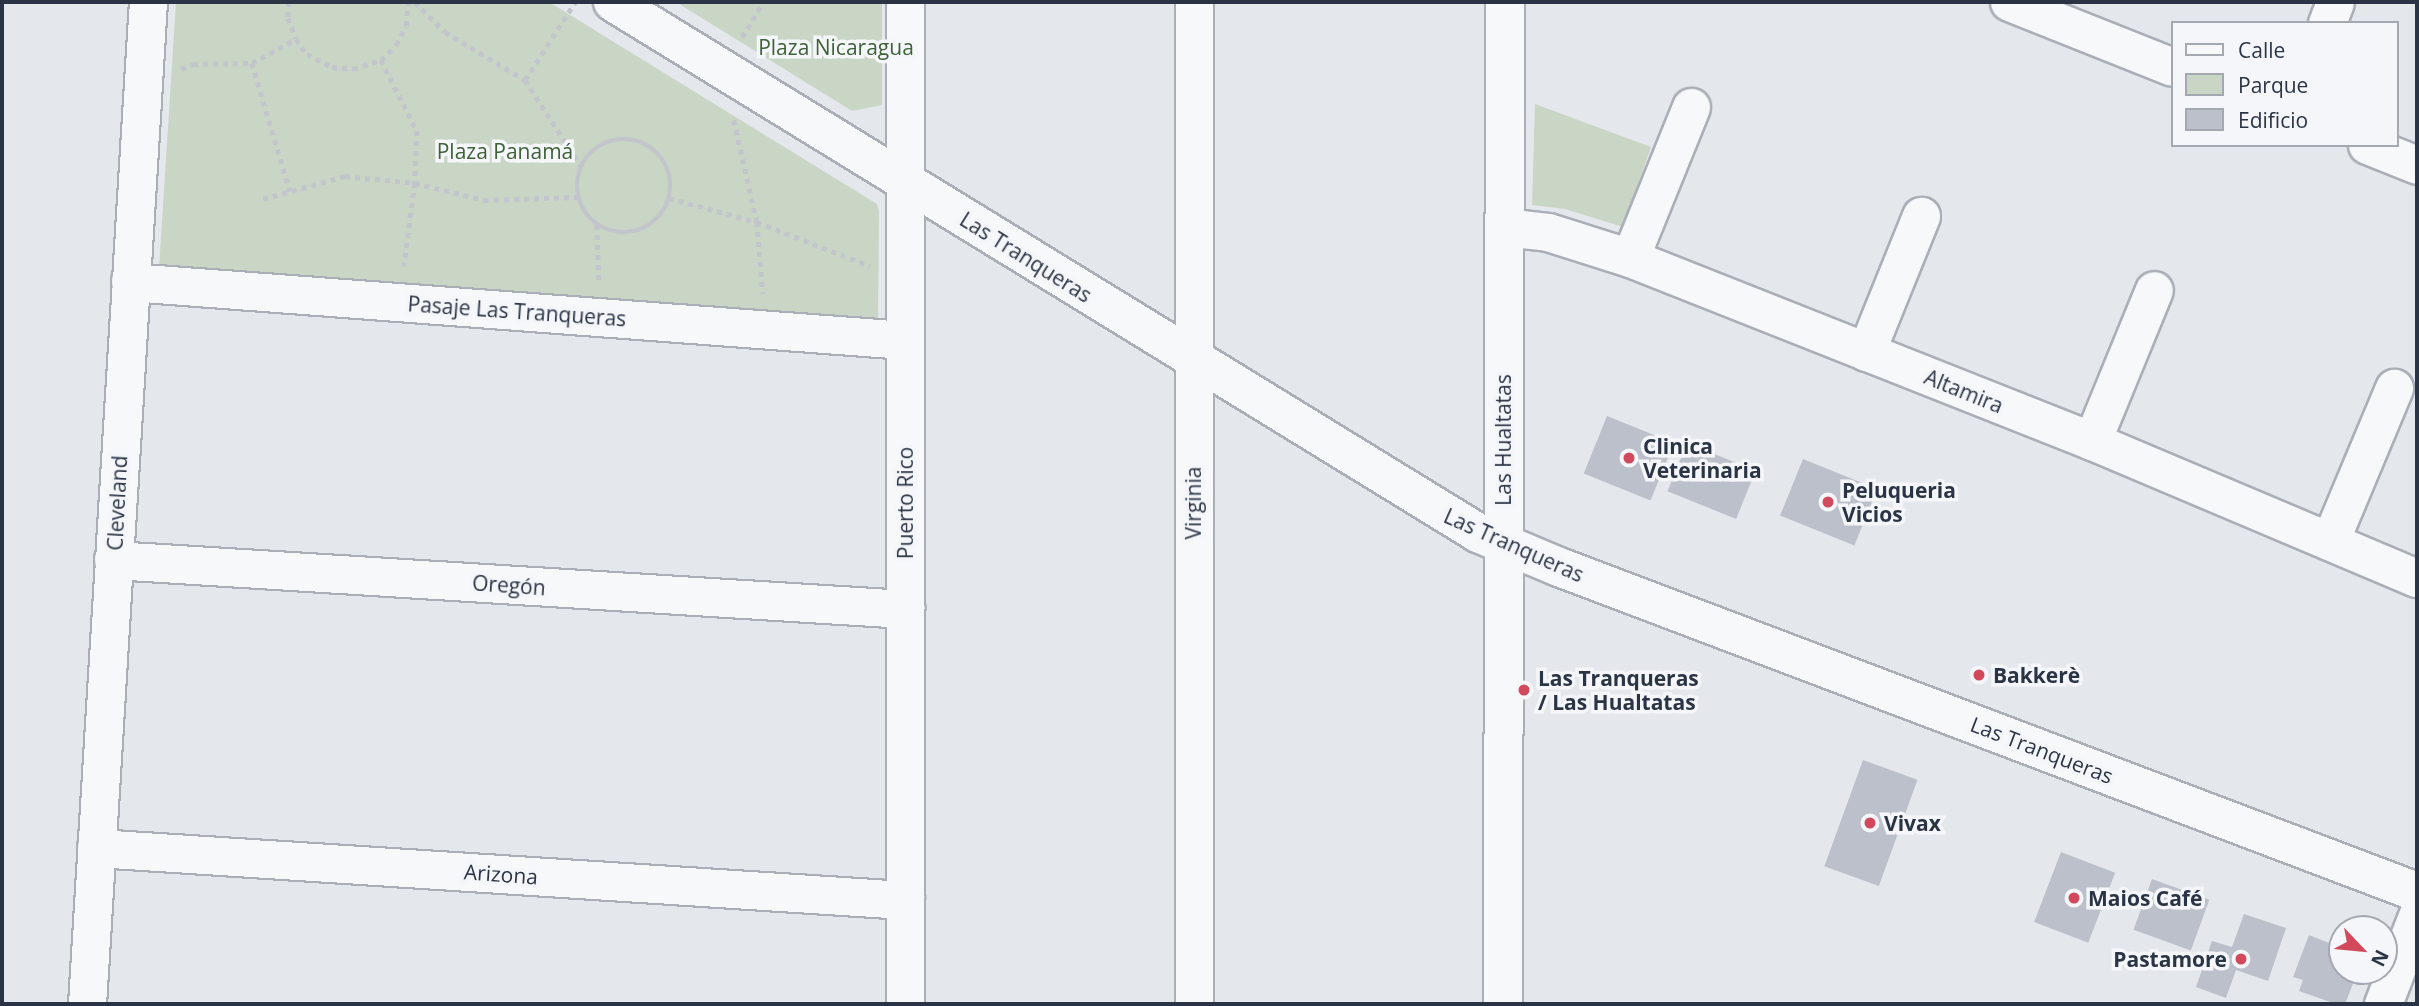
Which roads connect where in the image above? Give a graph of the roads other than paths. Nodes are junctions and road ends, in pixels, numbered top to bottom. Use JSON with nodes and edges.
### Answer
{"nodes":[{"id":1,"x":148,"y":2,"type":"edge"},
{"id":2,"x":613,"y":2,"type":"edge"},
{"id":3,"x":905,"y":2,"type":"edge"},
{"id":4,"x":1194,"y":2,"type":"edge"},
{"id":5,"x":1505,"y":2,"type":"edge"},
{"id":6,"x":2335,"y":2,"type":"edge"},
{"id":7,"x":2019,"y":4,"type":"edge"},
{"id":8,"x":2328,"y":21,"type":"edge"},
{"id":9,"x":2170,"y":66,"type":"edge"},
{"id":10,"x":1691,"y":107,"type":"dead end"},
{"id":11,"x":2372,"y":147,"type":"edge"},
{"id":12,"x":2417,"y":165,"type":"edge"},
{"id":13,"x":905,"y":182,"type":"junction"},
{"id":14,"x":1921,"y":216,"type":"dead end"},
{"id":15,"x":1503,"y":227,"type":"junction"},
{"id":16,"x":1630,"y":258,"type":"junction"},
{"id":17,"x":130,"y":282,"type":"junction"},
{"id":18,"x":2154,"y":290,"type":"dead end"},
{"id":19,"x":905,"y":340,"type":"junction"},
{"id":20,"x":1866,"y":352,"type":"junction"},
{"id":21,"x":1192,"y":359,"type":"junction"},
{"id":22,"x":2394,"y":388,"type":"dead end"},
{"id":23,"x":2092,"y":442,"type":"junction"},
{"id":24,"x":2330,"y":541,"type":"junction"},
{"id":25,"x":1503,"y":544,"type":"junction"},
{"id":26,"x":113,"y":560,"type":"junction"},
{"id":27,"x":2417,"y":578,"type":"edge"},
{"id":28,"x":905,"y":609,"type":"junction"},
{"id":29,"x":96,"y":848,"type":"junction"},
{"id":30,"x":2417,"y":892,"type":"edge"},
{"id":31,"x":905,"y":900,"type":"junction"},
{"id":32,"x":2417,"y":916,"type":"edge"},
{"id":33,"x":87,"y":1004,"type":"edge"},
{"id":34,"x":905,"y":1004,"type":"edge"},
{"id":35,"x":1194,"y":1004,"type":"edge"},
{"id":36,"x":1503,"y":1004,"type":"edge"},
{"id":37,"x":2383,"y":1004,"type":"edge"}],
"edges":[{"from":1,"to":17,"type":"street","name":"Cleveland"},
{"from":2,"to":13,"type":"street","name":"Las Tranqueras"},
{"from":3,"to":13,"type":"street","name":"Puerto Rico"},
{"from":4,"to":21,"type":"street","name":"Virginia"},
{"from":5,"to":15,"type":"street","name":"Las Hualtatas"},
{"from":6,"to":8,"type":"street"},
{"from":7,"to":9,"type":"street"},
{"from":10,"to":16,"type":"street"},
{"from":11,"to":12,"type":"street"},
{"from":13,"to":19,"type":"street","name":"Puerto Rico"},
{"from":13,"to":21,"type":"street","name":"Las Tranqueras"},
{"from":14,"to":20,"type":"street"},
{"from":15,"to":16,"type":"street","name":"Altamira"},
{"from":15,"to":25,"type":"street","name":"Las Hualtatas"},
{"from":16,"to":20,"type":"street","name":"Altamira"},
{"from":17,"to":19,"type":"street","name":"Pasaje Las Tranqueras"},
{"from":17,"to":26,"type":"street","name":"Cleveland"},
{"from":18,"to":23,"type":"street"},
{"from":19,"to":28,"type":"street","name":"Puerto Rico"},
{"from":20,"to":23,"type":"street","name":"Altamira"},
{"from":21,"to":25,"type":"street","name":"Las Tranqueras"},
{"from":21,"to":35,"type":"street","name":"Virginia"},
{"from":22,"to":24,"type":"street"},
{"from":23,"to":24,"type":"street","name":"Altamira"},
{"from":24,"to":27,"type":"street","name":"Altamira"},
{"from":25,"to":30,"type":"street","name":"Las Tranqueras"},
{"from":25,"to":36,"type":"street","name":"Las Hualtatas"},
{"from":26,"to":28,"type":"street","name":"Oregón"},
{"from":26,"to":29,"type":"street","name":"Cleveland"},
{"from":28,"to":31,"type":"street","name":"Puerto Rico"},
{"from":29,"to":31,"type":"street","name":"Arizona"},
{"from":29,"to":33,"type":"street","name":"Cleveland"},
{"from":31,"to":34,"type":"street","name":"Puerto Rico"},
{"from":32,"to":37,"type":"street"}]}
